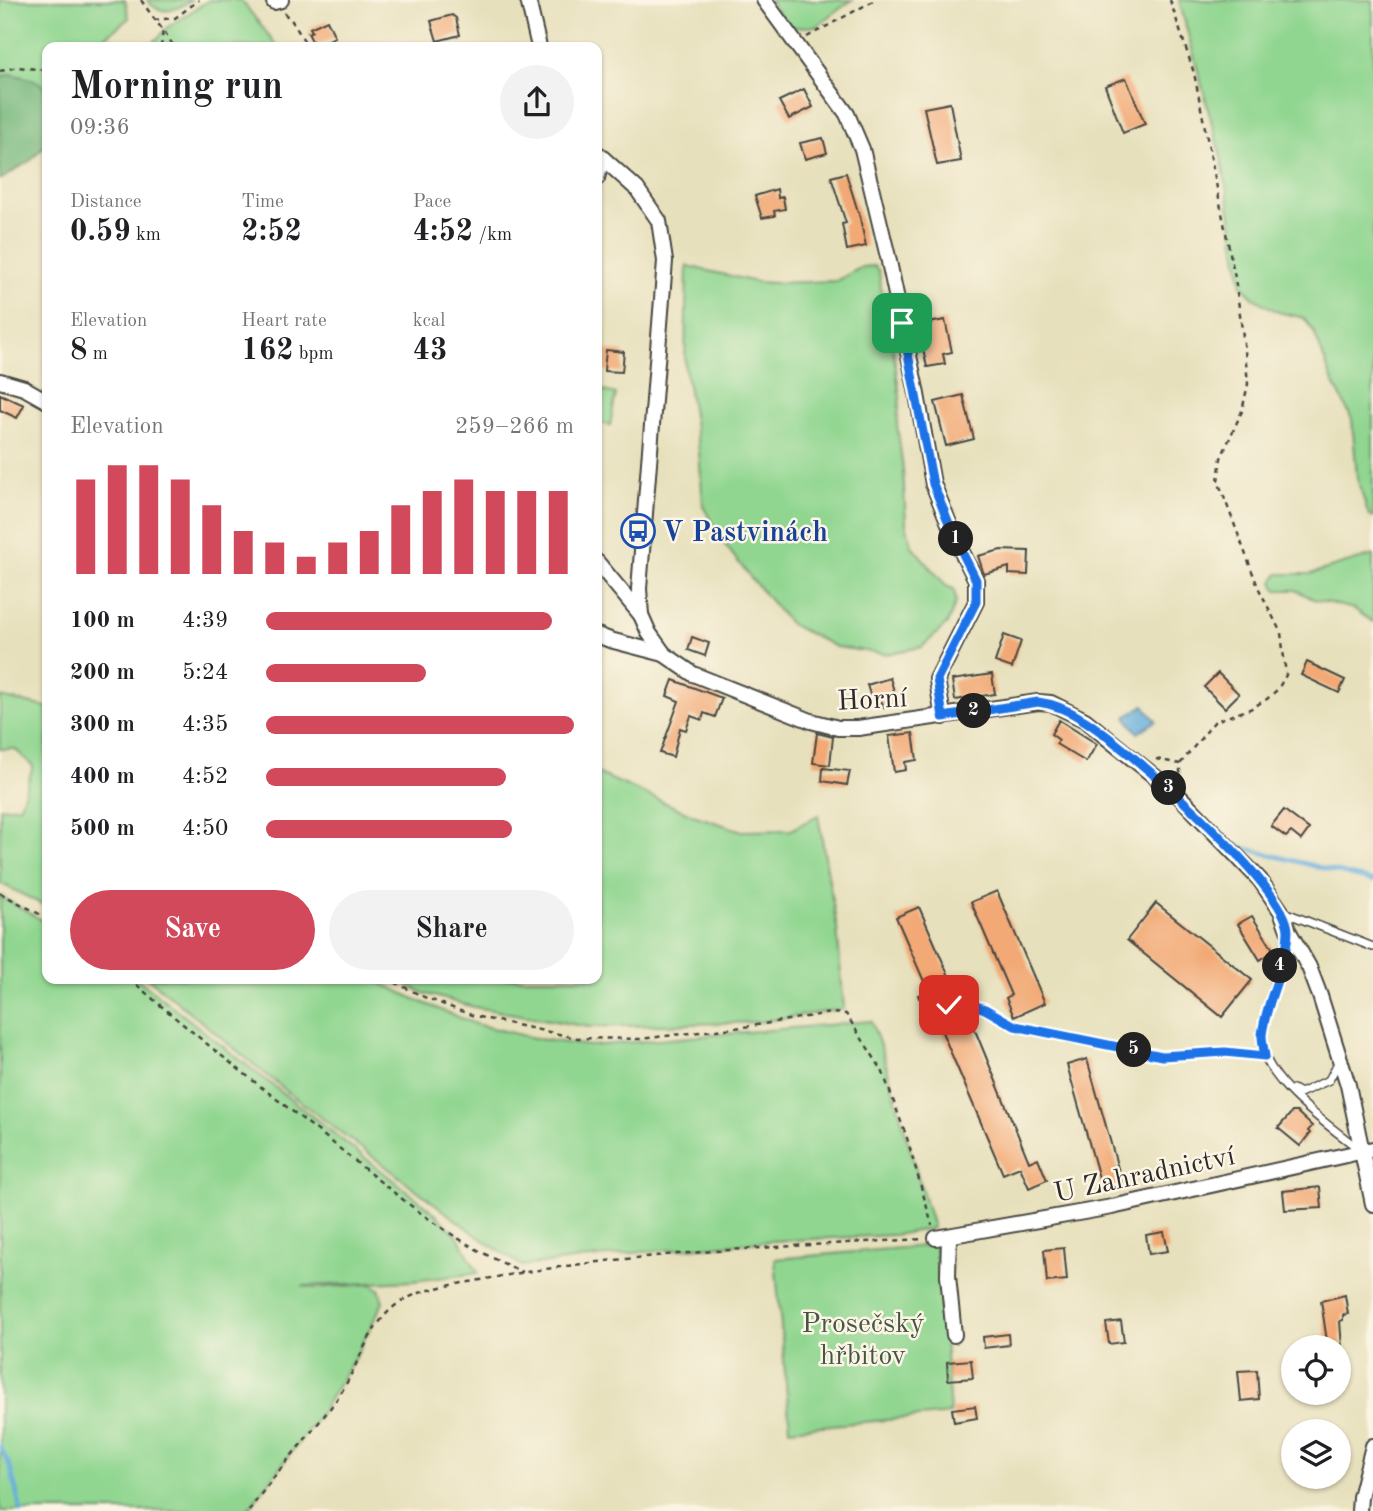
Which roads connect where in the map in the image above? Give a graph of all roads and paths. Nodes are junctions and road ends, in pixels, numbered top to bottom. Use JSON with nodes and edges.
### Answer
{"nodes":[{"id":1,"x":141,"y":0,"type":"edge"},
{"id":2,"x":199,"y":0,"type":"edge"},
{"id":3,"x":528,"y":0,"type":"edge"},
{"id":4,"x":764,"y":0,"type":"edge"},
{"id":5,"x":875,"y":0,"type":"edge"},
{"id":6,"x":1170,"y":0,"type":"edge"},
{"id":7,"x":277,"y":1,"type":"edge"},
{"id":8,"x":154,"y":20,"type":"junction"},
{"id":9,"x":163,"y":29,"type":"junction"},
{"id":10,"x":162,"y":42,"type":"edge"},
{"id":11,"x":171,"y":42,"type":"edge"},
{"id":12,"x":305,"y":42,"type":"edge"},
{"id":13,"x":538,"y":42,"type":"edge"},
{"id":14,"x":794,"y":44,"type":"junction"},
{"id":15,"x":42,"y":69,"type":"edge"},
{"id":16,"x":0,"y":71,"type":"edge"},
{"id":17,"x":602,"y":158,"type":"edge"},
{"id":18,"x":0,"y":380,"type":"edge"},
{"id":19,"x":42,"y":398,"type":"edge"},
{"id":20,"x":602,"y":568,"type":"edge"},
{"id":21,"x":641,"y":615,"type":"junction"},
{"id":22,"x":602,"y":637,"type":"edge"},
{"id":23,"x":664,"y":654,"type":"junction"},
{"id":24,"x":943,"y":717,"type":"junction"},
{"id":25,"x":1180,"y":764,"type":"dead end"},
{"id":26,"x":0,"y":893,"type":"edge"},
{"id":27,"x":1281,"y":911,"type":"junction"},
{"id":28,"x":42,"y":915,"type":"edge"},
{"id":29,"x":1288,"y":930,"type":"junction"},
{"id":30,"x":1373,"y":947,"type":"edge"},
{"id":31,"x":136,"y":984,"type":"edge"},
{"id":32,"x":398,"y":984,"type":"edge"},
{"id":33,"x":918,"y":995,"type":"dead end"},
{"id":34,"x":1265,"y":1056,"type":"junction"},
{"id":35,"x":1340,"y":1058,"type":"junction"},
{"id":36,"x":1286,"y":1085,"type":"junction"},
{"id":37,"x":1367,"y":1149,"type":"edge"},
{"id":38,"x":1373,"y":1204,"type":"edge"},
{"id":39,"x":942,"y":1238,"type":"junction"},
{"id":40,"x":523,"y":1272,"type":"junction"},
{"id":41,"x":954,"y":1335,"type":"dead end"},
{"id":42,"x":1373,"y":1446,"type":"edge"},
{"id":43,"x":249,"y":1511,"type":"edge"},
{"id":44,"x":1359,"y":1511,"type":"edge"}],
"edges":[{"from":1,"to":8,"type":"path"},
{"from":2,"to":8,"type":"path"},
{"from":3,"to":13,"type":"street"},
{"from":4,"to":14,"type":"street"},
{"from":5,"to":14,"type":"path"},
{"from":6,"to":25,"type":"path"},
{"from":7,"to":12,"type":"path"},
{"from":8,"to":9,"type":"path"},
{"from":9,"to":10,"type":"path"},
{"from":9,"to":11,"type":"path"},
{"from":14,"to":24,"type":"street"},
{"from":15,"to":16,"type":"path"},
{"from":17,"to":21,"type":"street","name":"Horní"},
{"from":18,"to":19,"type":"street"},
{"from":20,"to":21,"type":"street"},
{"from":21,"to":23,"type":"street","name":"Horní"},
{"from":22,"to":23,"type":"street"},
{"from":23,"to":24,"type":"street","name":"Horní"},
{"from":24,"to":27,"type":"street","name":"Horní"},
{"from":26,"to":28,"type":"path"},
{"from":27,"to":29,"type":"street","name":"Horní"},
{"from":27,"to":30,"type":"lane"},
{"from":29,"to":34,"type":"lane"},
{"from":29,"to":35,"type":"street","name":"Horní"},
{"from":31,"to":40,"type":"path"},
{"from":32,"to":39,"type":"path"},
{"from":33,"to":34,"type":"path"},
{"from":34,"to":36,"type":"lane"},
{"from":35,"to":36,"type":"lane"},
{"from":35,"to":37,"type":"street","name":"Horní"},
{"from":36,"to":37,"type":"lane"},
{"from":37,"to":38,"type":"street","name":"Horní"},
{"from":37,"to":39,"type":"street","name":"U Zahradnictví"},
{"from":39,"to":40,"type":"path"},
{"from":39,"to":41,"type":"street"},
{"from":40,"to":43,"type":"path"},
{"from":42,"to":44,"type":"street"}]}
